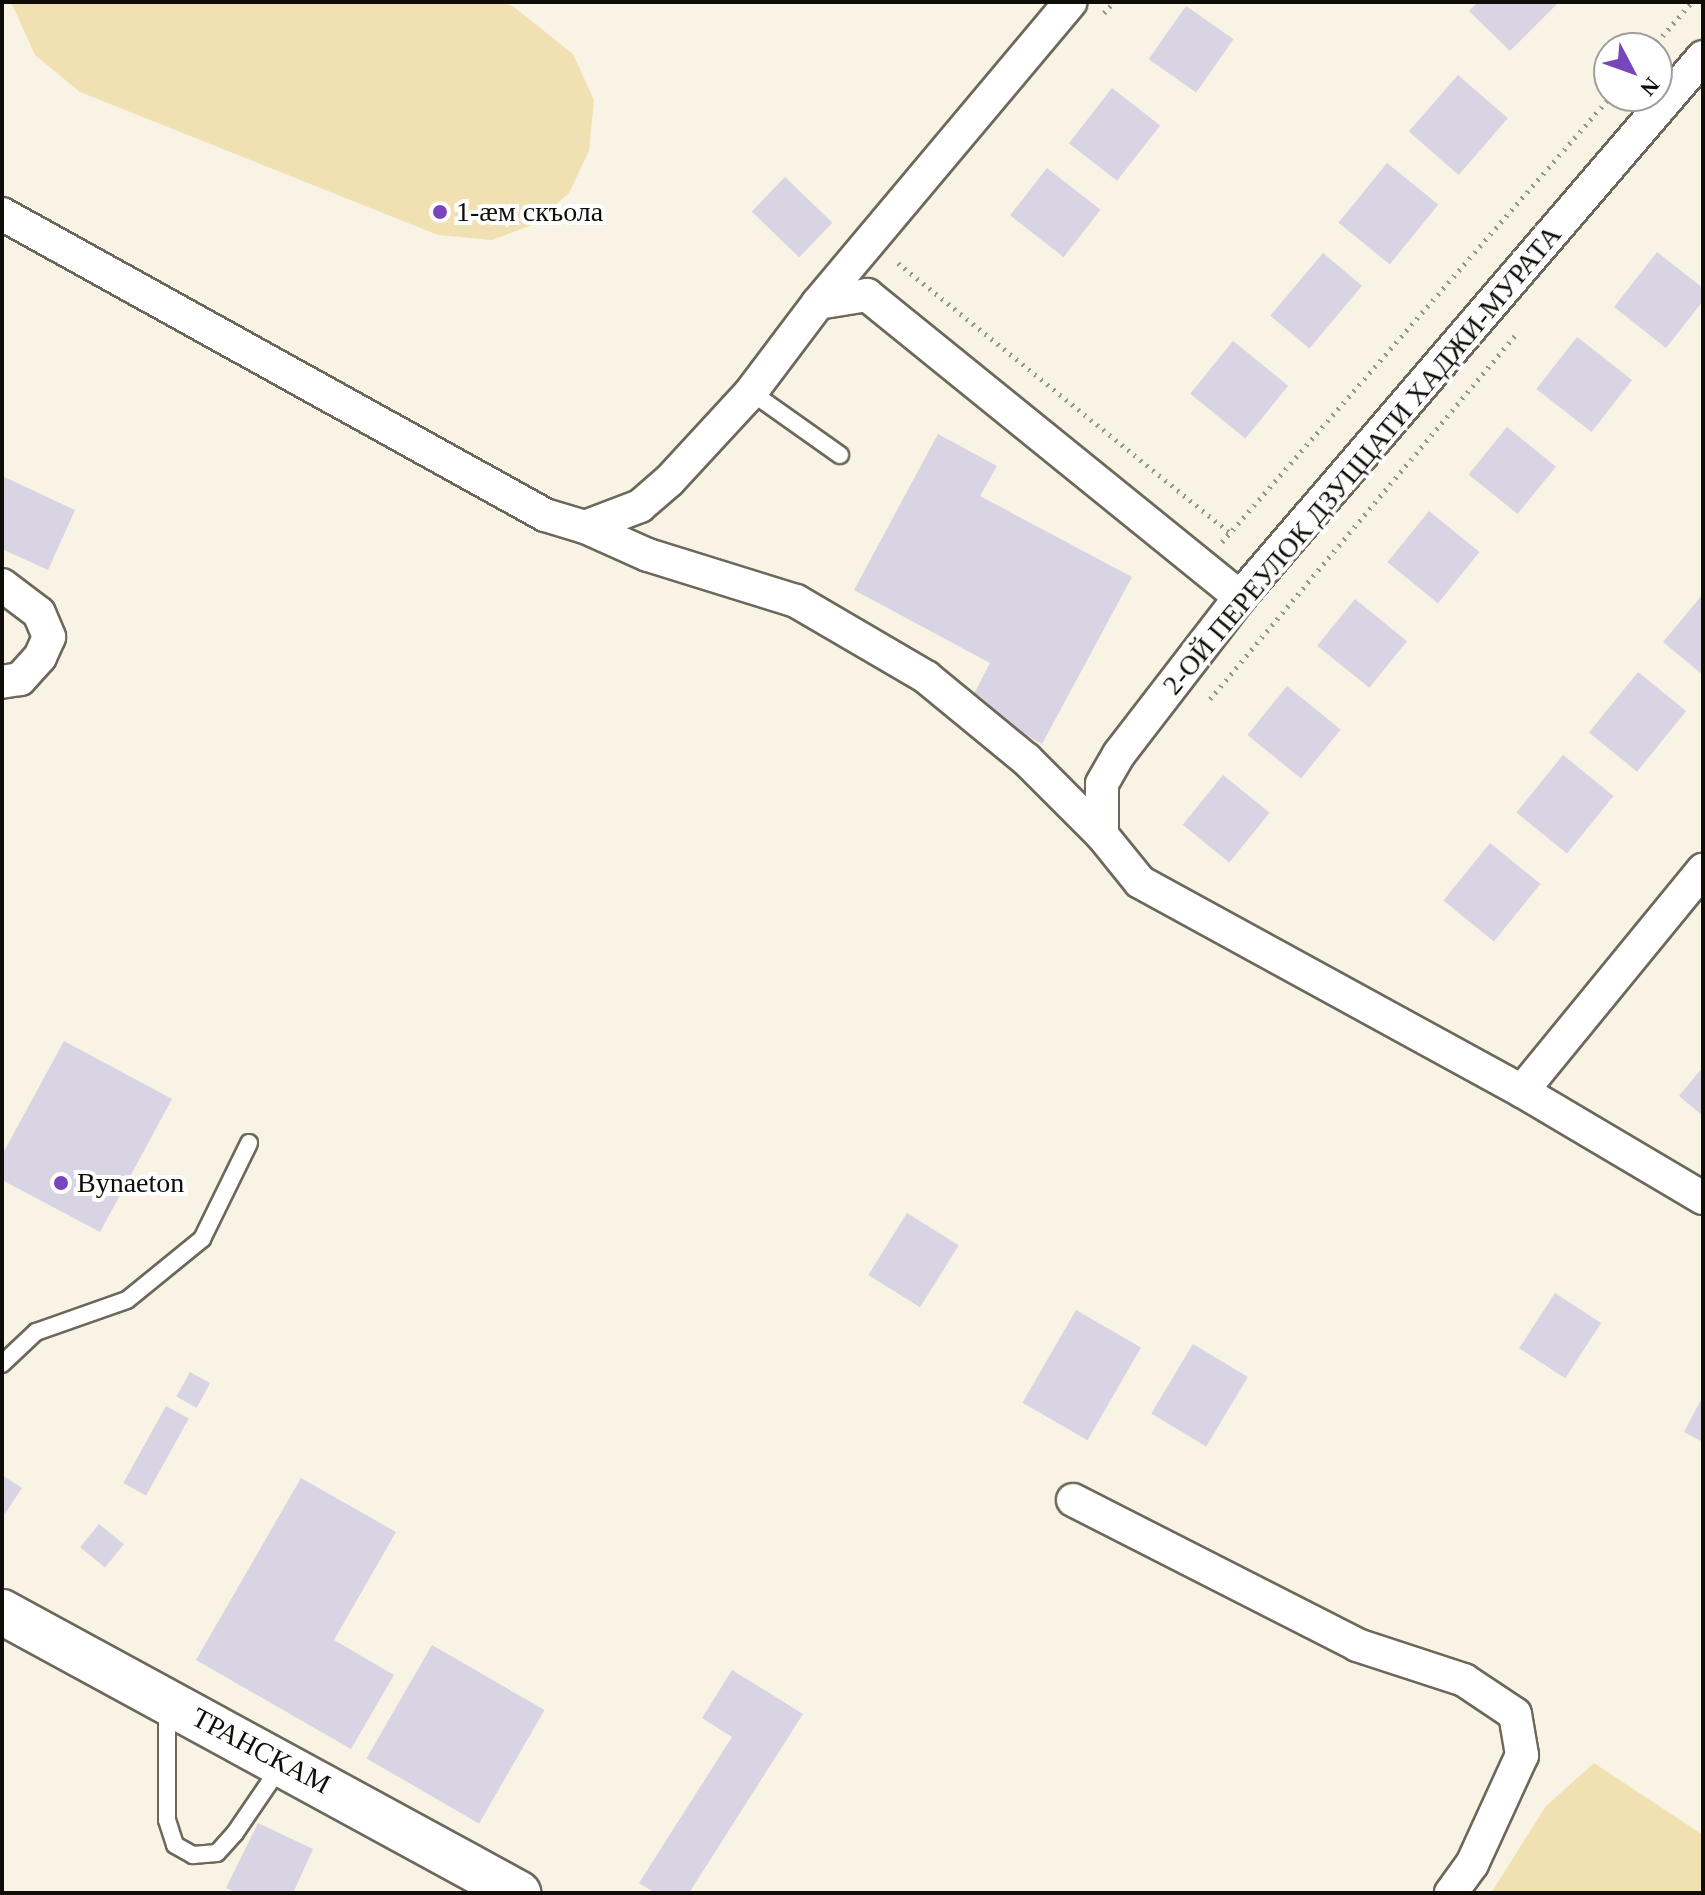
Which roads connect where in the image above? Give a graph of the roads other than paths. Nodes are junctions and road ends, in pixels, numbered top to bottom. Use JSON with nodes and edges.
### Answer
{"nodes":[{"id":1,"x":1071,"y":2,"type":"edge"},
{"id":2,"x":1703,"y":57,"type":"edge"},
{"id":3,"x":2,"y":214,"type":"edge"},
{"id":4,"x":818,"y":303,"type":"junction"},
{"id":5,"x":751,"y":392,"type":"junction"},
{"id":6,"x":840,"y":455,"type":"dead end"},
{"id":7,"x":585,"y":527,"type":"junction"},
{"id":8,"x":2,"y":585,"type":"edge"},
{"id":9,"x":1240,"y":597,"type":"junction"},
{"id":10,"x":2,"y":682,"type":"edge"},
{"id":11,"x":1102,"y":835,"type":"junction"},
{"id":12,"x":1703,"y":870,"type":"edge"},
{"id":13,"x":1522,"y":1091,"type":"junction"},
{"id":14,"x":249,"y":1143,"type":"dead end"},
{"id":15,"x":1703,"y":1198,"type":"edge"},
{"id":16,"x":2,"y":1364,"type":"edge"},
{"id":17,"x":1073,"y":1500,"type":"dead end"},
{"id":18,"x":2,"y":1612,"type":"edge"},
{"id":19,"x":167,"y":1701,"type":"junction"},
{"id":20,"x":283,"y":1763,"type":"junction"},
{"id":21,"x":518,"y":1893,"type":"edge"},
{"id":22,"x":1451,"y":1893,"type":"edge"}],
"edges":[{"from":1,"to":4,"type":"street"},
{"from":2,"to":9,"type":"street","name":"2-ОЙ ПЕРЕУЛОК ДЗУЦЦАТИ ХАДЖИ-МУРАТА"},
{"from":3,"to":7,"type":"street"},
{"from":4,"to":5,"type":"street"},
{"from":4,"to":9,"type":"street"},
{"from":5,"to":6,"type":"lane"},
{"from":5,"to":7,"type":"street"},
{"from":7,"to":11,"type":"street"},
{"from":8,"to":10,"type":"street"},
{"from":9,"to":11,"type":"street","name":"2-ОЙ ПЕРЕУЛОК ДЗУЦЦАТИ ХАДЖИ-МУРАТА"},
{"from":11,"to":13,"type":"street"},
{"from":12,"to":13,"type":"street"},
{"from":13,"to":15,"type":"street"},
{"from":14,"to":16,"type":"lane"},
{"from":17,"to":22,"type":"street"},
{"from":18,"to":19,"type":"highway","name":"ТРАНСКАМ"},
{"from":19,"to":20,"type":"highway","name":"ТРАНСКАМ"},
{"from":19,"to":20,"type":"lane"},
{"from":20,"to":21,"type":"highway","name":"ТРАНСКАМ"}]}
